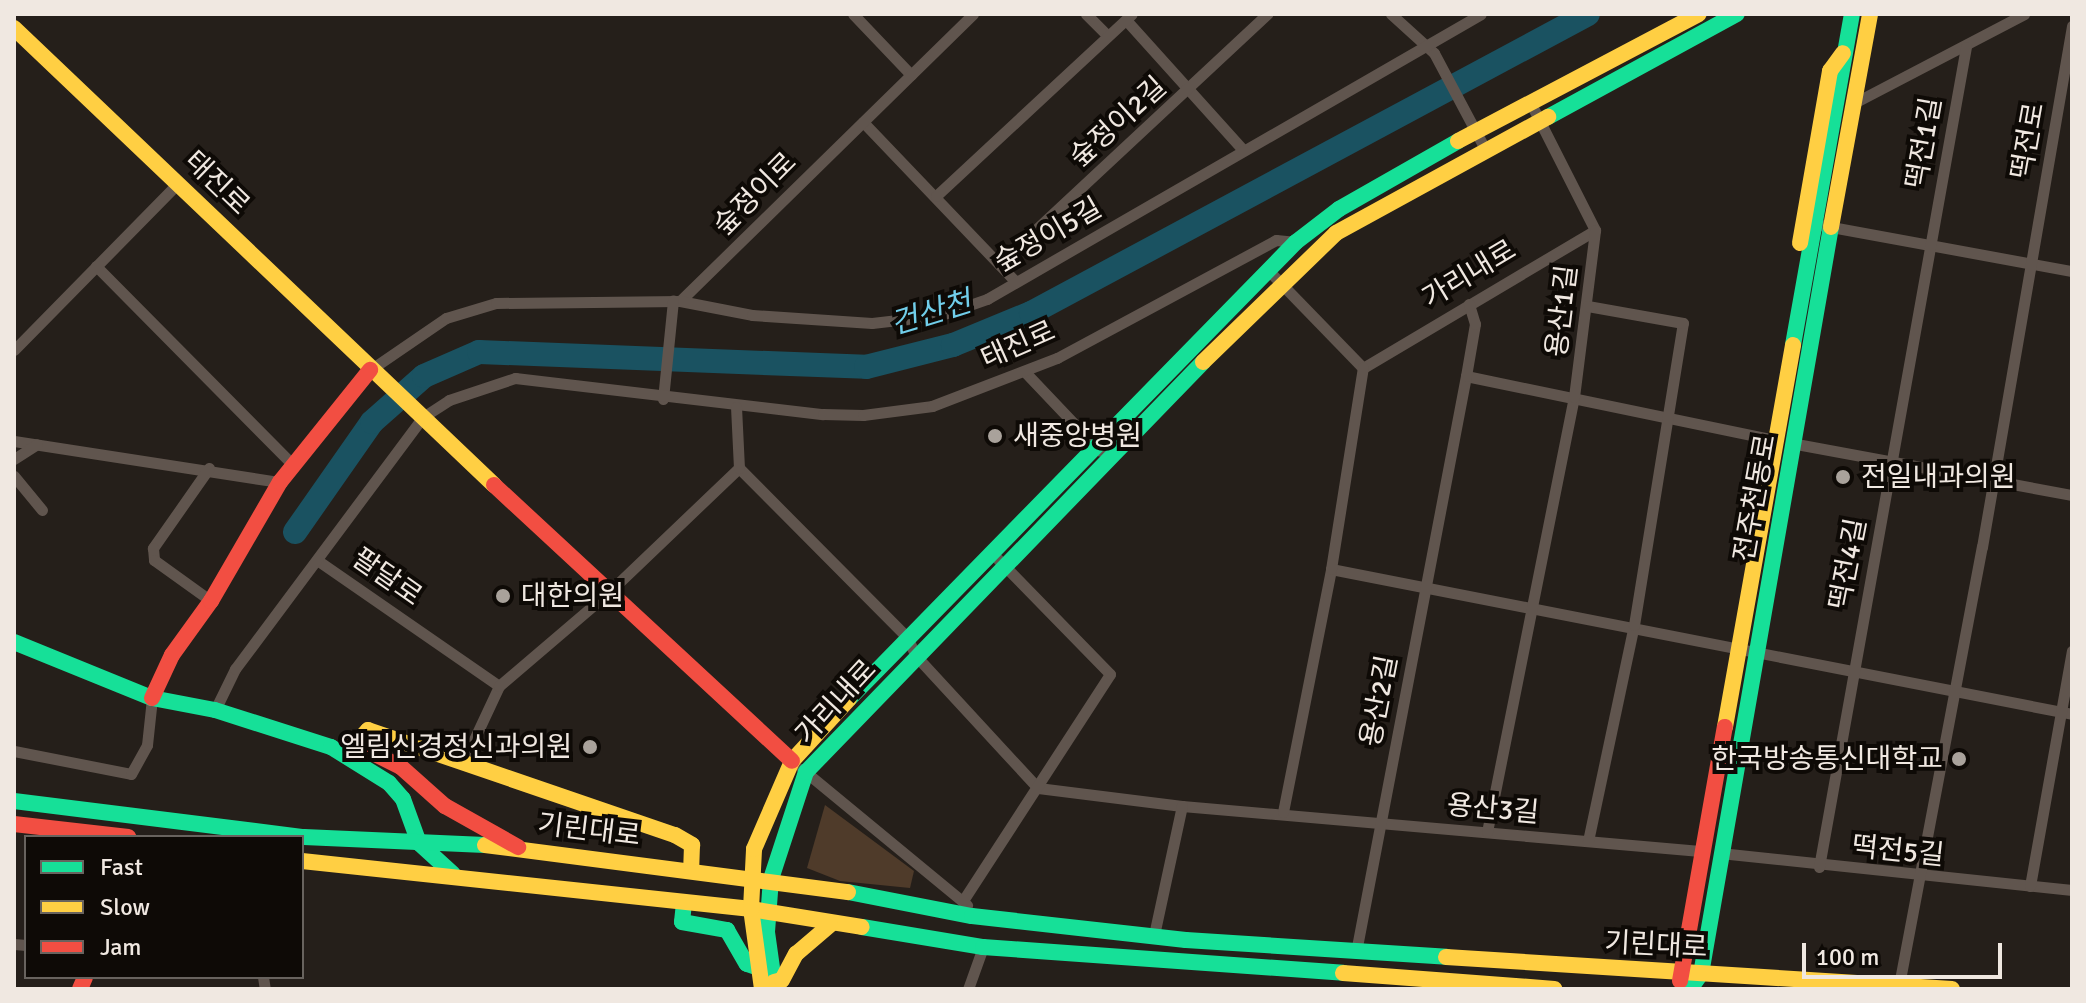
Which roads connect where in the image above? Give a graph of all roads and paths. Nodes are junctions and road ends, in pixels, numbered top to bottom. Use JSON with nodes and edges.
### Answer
{"nodes":[{"id":1,"x":853,"y":14,"type":"edge"},
{"id":2,"x":973,"y":14,"type":"edge"},
{"id":3,"x":1086,"y":14,"type":"edge"},
{"id":4,"x":1267,"y":14,"type":"edge"},
{"id":5,"x":1392,"y":14,"type":"edge"},
{"id":6,"x":1481,"y":14,"type":"edge"},
{"id":7,"x":1699,"y":14,"type":"edge"},
{"id":8,"x":1737,"y":14,"type":"edge"},
{"id":9,"x":1852,"y":14,"type":"edge"},
{"id":10,"x":1870,"y":14,"type":"edge"},
{"id":11,"x":2024,"y":14,"type":"edge"},
{"id":12,"x":1129,"y":17,"type":"edge"},
{"id":13,"x":2072,"y":26,"type":"edge"},
{"id":14,"x":14,"y":28,"type":"edge"},
{"id":15,"x":1106,"y":34,"type":"junction"},
{"id":16,"x":1423,"y":45,"type":"junction"},
{"id":17,"x":1966,"y":47,"type":"junction"},
{"id":18,"x":1846,"y":48,"type":"junction"},
{"id":19,"x":911,"y":75,"type":"junction"},
{"id":20,"x":1189,"y":90,"type":"junction"},
{"id":21,"x":1854,"y":103,"type":"junction"},
{"id":22,"x":1535,"y":112,"type":"junction"},
{"id":23,"x":863,"y":122,"type":"junction"},
{"id":24,"x":1472,"y":127,"type":"junction"},
{"id":25,"x":1485,"y":149,"type":"junction"},
{"id":26,"x":1243,"y":150,"type":"junction"},
{"id":27,"x":179,"y":182,"type":"junction"},
{"id":28,"x":936,"y":196,"type":"junction"},
{"id":29,"x":1823,"y":226,"type":"junction"},
{"id":30,"x":1595,"y":230,"type":"junction"},
{"id":31,"x":1296,"y":242,"type":"junction"},
{"id":32,"x":1929,"y":248,"type":"junction"},
{"id":33,"x":2030,"y":263,"type":"junction"},
{"id":34,"x":999,"y":264,"type":"junction"},
{"id":35,"x":96,"y":266,"type":"junction"},
{"id":36,"x":1268,"y":270,"type":"junction"},
{"id":37,"x":2072,"y":271,"type":"edge"},
{"id":38,"x":1803,"y":280,"type":"junction"},
{"id":39,"x":1016,"y":282,"type":"junction"},
{"id":40,"x":1281,"y":283,"type":"junction"},
{"id":41,"x":677,"y":301,"type":"junction"},
{"id":42,"x":1469,"y":304,"type":"junction"},
{"id":43,"x":1588,"y":306,"type":"junction"},
{"id":44,"x":14,"y":350,"type":"edge"},
{"id":45,"x":1363,"y":368,"type":"junction"},
{"id":46,"x":1024,"y":371,"type":"junction"},
{"id":47,"x":375,"y":375,"type":"junction"},
{"id":48,"x":1466,"y":376,"type":"junction"},
{"id":49,"x":664,"y":393,"type":"junction"},
{"id":50,"x":1574,"y":397,"type":"junction"},
{"id":51,"x":736,"y":407,"type":"junction"},
{"id":52,"x":419,"y":413,"type":"junction"},
{"id":53,"x":1669,"y":416,"type":"junction"},
{"id":54,"x":1774,"y":440,"type":"junction"},
{"id":55,"x":14,"y":441,"type":"edge"},
{"id":56,"x":1791,"y":443,"type":"junction"},
{"id":57,"x":37,"y":444,"type":"junction"},
{"id":58,"x":1101,"y":453,"type":"junction"},
{"id":59,"x":14,"y":459,"type":"edge"},
{"id":60,"x":1891,"y":463,"type":"junction"},
{"id":61,"x":294,"y":466,"type":"junction"},
{"id":62,"x":209,"y":468,"type":"junction"},
{"id":63,"x":739,"y":468,"type":"junction"},
{"id":64,"x":14,"y":476,"type":"edge"},
{"id":65,"x":280,"y":482,"type":"junction"},
{"id":66,"x":1992,"y":482,"type":"junction"},
{"id":67,"x":2072,"y":495,"type":"edge"},
{"id":68,"x":42,"y":510,"type":"dead end"},
{"id":69,"x":991,"y":552,"type":"junction"},
{"id":70,"x":317,"y":560,"type":"junction"},
{"id":71,"x":1004,"y":564,"type":"junction"},
{"id":72,"x":1331,"y":569,"type":"junction"},
{"id":73,"x":1426,"y":587,"type":"junction"},
{"id":74,"x":608,"y":593,"type":"junction"},
{"id":75,"x":211,"y":601,"type":"junction"},
{"id":76,"x":1534,"y":605,"type":"junction"},
{"id":77,"x":1634,"y":625,"type":"junction"},
{"id":78,"x":907,"y":637,"type":"junction"},
{"id":79,"x":14,"y":642,"type":"edge"},
{"id":80,"x":1745,"y":650,"type":"junction"},
{"id":81,"x":2072,"y":651,"type":"edge"},
{"id":82,"x":916,"y":656,"type":"junction"},
{"id":83,"x":1852,"y":673,"type":"junction"},
{"id":84,"x":499,"y":686,"type":"junction"},
{"id":85,"x":1954,"y":689,"type":"junction"},
{"id":86,"x":152,"y":698,"type":"junction"},
{"id":87,"x":215,"y":710,"type":"junction"},
{"id":88,"x":2066,"y":713,"type":"edge"},
{"id":89,"x":355,"y":744,"type":"junction"},
{"id":90,"x":331,"y":747,"type":"junction"},
{"id":91,"x":14,"y":751,"type":"edge"},
{"id":92,"x":792,"y":761,"type":"junction"},
{"id":93,"x":463,"y":763,"type":"junction"},
{"id":94,"x":806,"y":772,"type":"junction"},
{"id":95,"x":1038,"y":788,"type":"junction"},
{"id":96,"x":14,"y":801,"type":"edge"},
{"id":97,"x":1182,"y":806,"type":"junction"},
{"id":98,"x":1283,"y":812,"type":"junction"},
{"id":99,"x":141,"y":817,"type":"junction"},
{"id":100,"x":1380,"y":823,"type":"junction"},
{"id":101,"x":14,"y":824,"type":"edge"},
{"id":102,"x":1487,"y":832,"type":"junction"},
{"id":103,"x":110,"y":835,"type":"edge"},
{"id":104,"x":137,"y":835,"type":"edge"},
{"id":105,"x":288,"y":835,"type":"edge"},
{"id":106,"x":304,"y":837,"type":"edge"},
{"id":107,"x":1588,"y":841,"type":"junction"},
{"id":108,"x":419,"y":843,"type":"junction"},
{"id":109,"x":518,"y":847,"type":"junction"},
{"id":110,"x":1700,"y":851,"type":"junction"},
{"id":111,"x":1720,"y":853,"type":"junction"},
{"id":112,"x":304,"y":861,"type":"edge"},
{"id":113,"x":1819,"y":867,"type":"junction"},
{"id":114,"x":691,"y":869,"type":"junction"},
{"id":115,"x":453,"y":874,"type":"junction"},
{"id":116,"x":753,"y":877,"type":"junction"},
{"id":117,"x":1917,"y":878,"type":"junction"},
{"id":118,"x":771,"y":879,"type":"junction"},
{"id":119,"x":2030,"y":886,"type":"junction"},
{"id":120,"x":2072,"y":890,"type":"edge"},
{"id":121,"x":964,"y":899,"type":"junction"},
{"id":122,"x":684,"y":903,"type":"junction"},
{"id":123,"x":759,"y":910,"type":"junction"},
{"id":124,"x":972,"y":916,"type":"junction"},
{"id":125,"x":830,"y":925,"type":"junction"},
{"id":126,"x":1154,"y":935,"type":"junction"},
{"id":127,"x":983,"y":947,"type":"junction"},
{"id":128,"x":1356,"y":952,"type":"junction"},
{"id":129,"x":759,"y":968,"type":"junction"},
{"id":130,"x":1701,"y":974,"type":"junction"},
{"id":131,"x":1680,"y":981,"type":"edge"},
{"id":132,"x":1365,"y":982,"type":"edge"},
{"id":133,"x":1899,"y":985,"type":"junction"},
{"id":134,"x":770,"y":987,"type":"edge"},
{"id":135,"x":968,"y":989,"type":"edge"},
{"id":136,"x":1554,"y":989,"type":"edge"},
{"id":137,"x":1690,"y":989,"type":"edge"},
{"id":138,"x":1952,"y":989,"type":"edge"}],
"edges":[{"from":1,"to":19,"type":"street"},
{"from":2,"to":19,"type":"street","name":"숲정이로"},
{"from":3,"to":15,"type":"street"},
{"from":4,"to":20,"type":"street","name":"숲정이2길"},
{"from":5,"to":16,"type":"street"},
{"from":6,"to":16,"type":"street","name":"숲정이5길"},
{"from":7,"to":22,"type":"street","name":"가리내로"},
{"from":8,"to":22,"type":"street","name":"가리내로"},
{"from":9,"to":18,"type":"street","name":"전주천동로"},
{"from":10,"to":21,"type":"street","name":"전주천동로"},
{"from":11,"to":17,"type":"street","name":"떡전1길"},
{"from":12,"to":15,"type":"street"},
{"from":12,"to":20,"type":"street"},
{"from":13,"to":33,"type":"street","name":"떡전로"},
{"from":14,"to":27,"type":"street","name":"태진로"},
{"from":15,"to":28,"type":"street"},
{"from":16,"to":24,"type":"street"},
{"from":16,"to":26,"type":"street","name":"숲정이5길"},
{"from":17,"to":21,"type":"street","name":"떡전1길"},
{"from":17,"to":32,"type":"street","name":"떡전1길"},
{"from":18,"to":29,"type":"street","name":"전주천동로"},
{"from":18,"to":38,"type":"street"},
{"from":19,"to":23,"type":"street","name":"숲정이로"},
{"from":20,"to":26,"type":"street"},
{"from":20,"to":34,"type":"street","name":"숲정이2길"},
{"from":21,"to":29,"type":"street","name":"전주천동로"},
{"from":22,"to":24,"type":"street","name":"가리내로"},
{"from":22,"to":25,"type":"street","name":"가리내로"},
{"from":22,"to":30,"type":"street"},
{"from":23,"to":28,"type":"street"},
{"from":23,"to":41,"type":"street","name":"숲정이로"},
{"from":24,"to":25,"type":"street"},
{"from":24,"to":31,"type":"street","name":"가리내로"},
{"from":25,"to":40,"type":"street","name":"가리내로"},
{"from":26,"to":39,"type":"street","name":"숲정이5길"},
{"from":27,"to":35,"type":"street"},
{"from":27,"to":47,"type":"street","name":"태진로"},
{"from":28,"to":34,"type":"street"},
{"from":29,"to":32,"type":"street"},
{"from":29,"to":38,"type":"street","name":"전주천동로"},
{"from":29,"to":56,"type":"street","name":"전주천동로"},
{"from":30,"to":42,"type":"street","name":"가리내로"},
{"from":30,"to":43,"type":"street","name":"용산1길"},
{"from":31,"to":36,"type":"street","name":"가리내로"},
{"from":31,"to":46,"type":"street","name":"태진로"},
{"from":32,"to":33,"type":"street"},
{"from":32,"to":60,"type":"street","name":"떡전4길"},
{"from":33,"to":37,"type":"street"},
{"from":33,"to":66,"type":"street","name":"떡전로"},
{"from":34,"to":39,"type":"street"},
{"from":35,"to":44,"type":"street"},
{"from":35,"to":61,"type":"street"},
{"from":36,"to":40,"type":"street"},
{"from":36,"to":58,"type":"street","name":"가리내로"},
{"from":38,"to":54,"type":"street","name":"전주천동로"},
{"from":39,"to":41,"type":"street","name":"숲정이5길"},
{"from":40,"to":45,"type":"street"},
{"from":40,"to":58,"type":"street","name":"가리내로"},
{"from":41,"to":47,"type":"street","name":"숲정이5길"},
{"from":41,"to":49,"type":"street"},
{"from":42,"to":45,"type":"street","name":"가리내로"},
{"from":42,"to":48,"type":"street"},
{"from":43,"to":50,"type":"street","name":"용산1길"},
{"from":43,"to":53,"type":"street"},
{"from":45,"to":72,"type":"street"},
{"from":46,"to":51,"type":"street","name":"태진로"},
{"from":46,"to":58,"type":"street"},
{"from":47,"to":52,"type":"street","name":"태진로"},
{"from":47,"to":61,"type":"street"},
{"from":48,"to":50,"type":"street","name":"용산1길"},
{"from":48,"to":73,"type":"street","name":"용산2길"},
{"from":49,"to":51,"type":"street","name":"태진로"},
{"from":49,"to":52,"type":"street","name":"태진로"},
{"from":50,"to":53,"type":"street","name":"용산1길"},
{"from":50,"to":76,"type":"street","name":"용산1길"},
{"from":51,"to":63,"type":"street"},
{"from":52,"to":70,"type":"street","name":"태진로"},
{"from":52,"to":74,"type":"street"},
{"from":53,"to":54,"type":"street","name":"용산1길"},
{"from":53,"to":77,"type":"street"},
{"from":54,"to":80,"type":"street","name":"전주천동로"},
{"from":55,"to":57,"type":"street"},
{"from":56,"to":60,"type":"street"},
{"from":56,"to":80,"type":"street","name":"전주천동로"},
{"from":57,"to":59,"type":"street"},
{"from":57,"to":62,"type":"street"},
{"from":58,"to":69,"type":"street","name":"가리내로"},
{"from":58,"to":71,"type":"street","name":"가리내로"},
{"from":60,"to":66,"type":"street"},
{"from":60,"to":83,"type":"street","name":"떡전4길"},
{"from":61,"to":65,"type":"street"},
{"from":62,"to":65,"type":"street"},
{"from":62,"to":75,"type":"street"},
{"from":63,"to":74,"type":"street"},
{"from":63,"to":78,"type":"street"},
{"from":64,"to":68,"type":"street"},
{"from":65,"to":75,"type":"street"},
{"from":66,"to":67,"type":"street"},
{"from":66,"to":85,"type":"street","name":"떡전로"},
{"from":69,"to":71,"type":"street"},
{"from":69,"to":78,"type":"street","name":"가리내로"},
{"from":70,"to":84,"type":"street","name":"팔달로"},
{"from":70,"to":87,"type":"street","name":"팔달로"},
{"from":71,"to":82,"type":"street","name":"가리내로"},
{"from":71,"to":95,"type":"street"},
{"from":72,"to":73,"type":"street"},
{"from":72,"to":98,"type":"street"},
{"from":73,"to":76,"type":"street"},
{"from":73,"to":100,"type":"street","name":"용산2길"},
{"from":74,"to":84,"type":"street"},
{"from":74,"to":92,"type":"street"},
{"from":75,"to":86,"type":"street"},
{"from":76,"to":77,"type":"street"},
{"from":76,"to":102,"type":"street"},
{"from":77,"to":80,"type":"street"},
{"from":77,"to":107,"type":"street"},
{"from":78,"to":82,"type":"street"},
{"from":78,"to":92,"type":"street","name":"가리내로"},
{"from":79,"to":86,"type":"street"},
{"from":80,"to":83,"type":"street"},
{"from":80,"to":110,"type":"street","name":"전주천동로"},
{"from":80,"to":111,"type":"street","name":"전주천동로"},
{"from":81,"to":88,"type":"street"},
{"from":82,"to":94,"type":"street","name":"가리내로"},
{"from":82,"to":95,"type":"street"},
{"from":83,"to":85,"type":"street"},
{"from":83,"to":113,"type":"street","name":"떡전4길"},
{"from":84,"to":93,"type":"street"},
{"from":85,"to":88,"type":"street"},
{"from":85,"to":117,"type":"street"},
{"from":86,"to":87,"type":"street"},
{"from":86,"to":91,"type":"street"},
{"from":87,"to":90,"type":"street"},
{"from":88,"to":119,"type":"street"},
{"from":89,"to":90,"type":"street"},
{"from":89,"to":93,"type":"street"},
{"from":89,"to":109,"type":"street"},
{"from":90,"to":108,"type":"street"},
{"from":92,"to":94,"type":"street"},
{"from":92,"to":116,"type":"street","name":"가리내로"},
{"from":93,"to":114,"type":"street"},
{"from":94,"to":118,"type":"street","name":"가리내로"},
{"from":94,"to":121,"type":"street"},
{"from":95,"to":97,"type":"street","name":"용산3길"},
{"from":95,"to":121,"type":"street"},
{"from":96,"to":99,"type":"street","name":"기린대로"},
{"from":97,"to":98,"type":"street","name":"용산3길"},
{"from":97,"to":126,"type":"street"},
{"from":98,"to":100,"type":"street","name":"용산3길"},
{"from":99,"to":104,"type":"street"},
{"from":99,"to":105,"type":"street","name":"기린대로"},
{"from":100,"to":102,"type":"street","name":"용산3길"},
{"from":100,"to":128,"type":"street"},
{"from":101,"to":103,"type":"street"},
{"from":102,"to":107,"type":"street","name":"용산3길"},
{"from":106,"to":108,"type":"street","name":"기린대로"},
{"from":107,"to":110,"type":"street","name":"용산3길"},
{"from":108,"to":109,"type":"street","name":"기린대로"},
{"from":108,"to":115,"type":"street"},
{"from":109,"to":114,"type":"street","name":"기린대로"},
{"from":110,"to":131,"type":"street","name":"전주천동로"},
{"from":111,"to":113,"type":"street","name":"떡전5길"},
{"from":111,"to":130,"type":"street","name":"전주천동로"},
{"from":112,"to":115,"type":"street"},
{"from":113,"to":117,"type":"street","name":"떡전5길"},
{"from":114,"to":116,"type":"street","name":"기린대로"},
{"from":115,"to":122,"type":"street"},
{"from":116,"to":118,"type":"street","name":"기린대로"},
{"from":116,"to":123,"type":"street","name":"가리내로"},
{"from":117,"to":119,"type":"street","name":"떡전5길"},
{"from":117,"to":133,"type":"street"},
{"from":118,"to":123,"type":"street","name":"가리내로"},
{"from":118,"to":124,"type":"street","name":"기린대로"},
{"from":119,"to":120,"type":"street","name":"떡전5길"},
{"from":121,"to":124,"type":"street"},
{"from":122,"to":123,"type":"street"},
{"from":122,"to":129,"type":"street"},
{"from":123,"to":125,"type":"street"},
{"from":123,"to":129,"type":"street"},
{"from":123,"to":134,"type":"street"},
{"from":124,"to":126,"type":"street","name":"기린대로"},
{"from":125,"to":127,"type":"street"},
{"from":125,"to":134,"type":"street"},
{"from":126,"to":128,"type":"street","name":"기린대로"},
{"from":127,"to":132,"type":"street"},
{"from":127,"to":135,"type":"street"},
{"from":128,"to":131,"type":"street","name":"기린대로"},
{"from":129,"to":134,"type":"street"},
{"from":130,"to":131,"type":"street","name":"기린대로"},
{"from":130,"to":133,"type":"street","name":"기린대로"},
{"from":130,"to":137,"type":"street","name":"전주천동로"},
{"from":132,"to":136,"type":"street"},
{"from":133,"to":138,"type":"street","name":"기린대로"}]}
